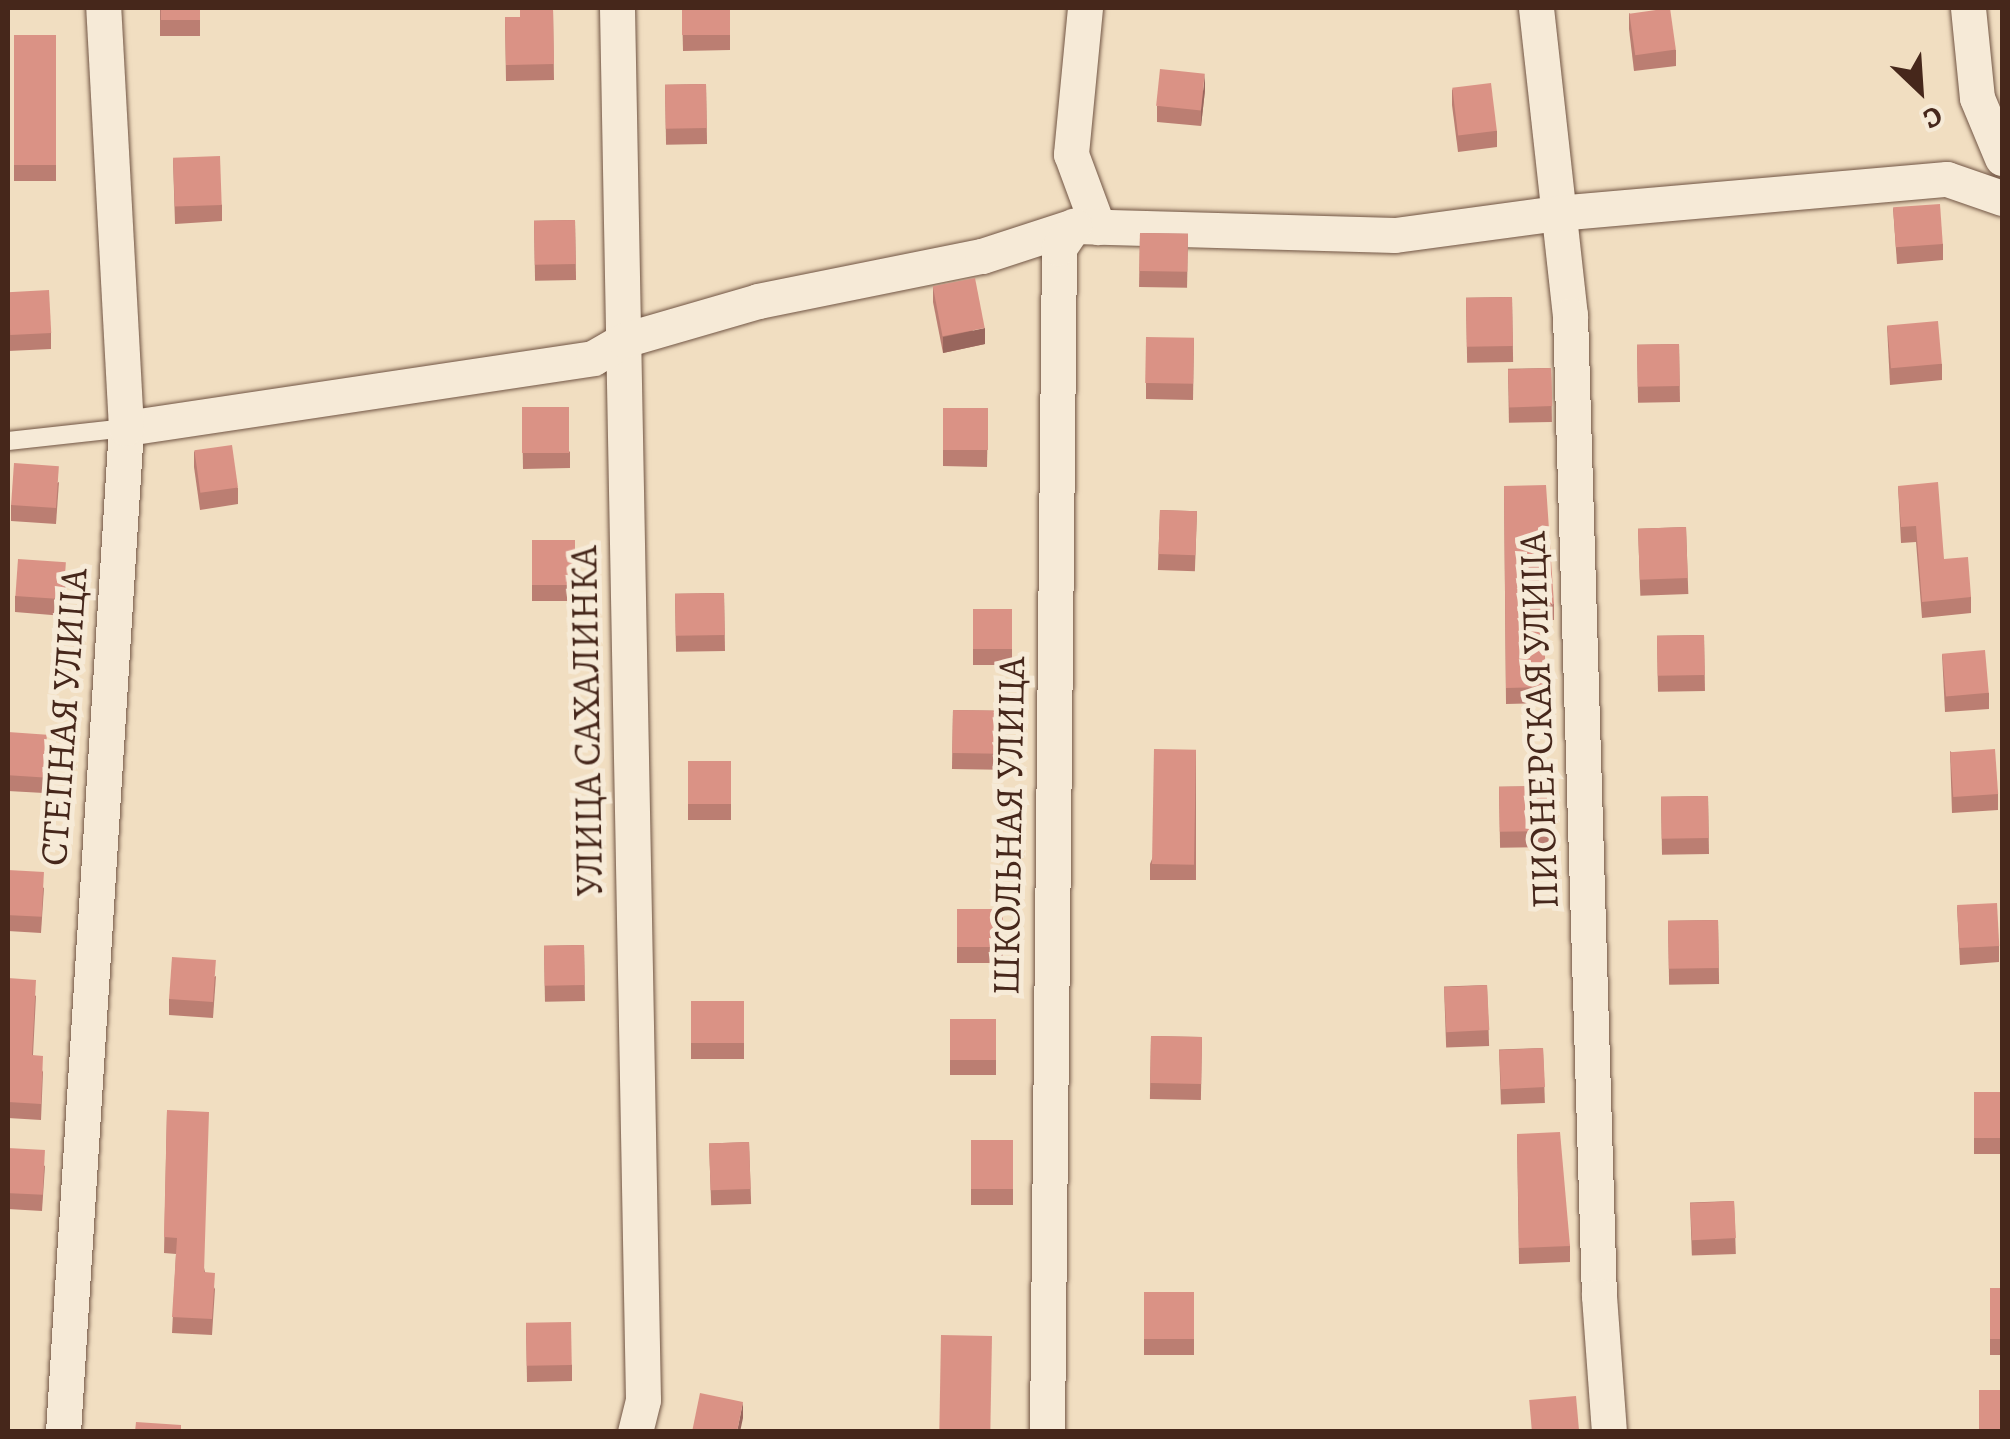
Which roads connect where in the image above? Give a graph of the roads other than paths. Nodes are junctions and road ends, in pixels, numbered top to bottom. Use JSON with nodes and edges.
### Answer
{"nodes":[{"id":1,"x":104,"y":8,"type":"edge"},
{"id":2,"x":617,"y":8,"type":"edge"},
{"id":3,"x":1085,"y":8,"type":"edge"},
{"id":4,"x":1536,"y":8,"type":"edge"},
{"id":5,"x":1968,"y":8,"type":"edge"},
{"id":6,"x":2002,"y":158,"type":"edge"},
{"id":7,"x":2002,"y":198,"type":"edge"},
{"id":8,"x":1556,"y":213,"type":"junction"},
{"id":9,"x":1086,"y":227,"type":"junction"},
{"id":10,"x":624,"y":340,"type":"junction"},
{"id":11,"x":126,"y":428,"type":"junction"},
{"id":12,"x":8,"y":441,"type":"edge"},
{"id":13,"x":63,"y":1432,"type":"edge"},
{"id":14,"x":635,"y":1432,"type":"edge"},
{"id":15,"x":1046,"y":1432,"type":"edge"},
{"id":16,"x":1609,"y":1432,"type":"edge"}],
"edges":[{"from":1,"to":11,"type":"street","name":"СТЕПНАЯ УЛИЦА"},
{"from":2,"to":10,"type":"street","name":"УЛИЦА САХАЛИНКА"},
{"from":3,"to":9,"type":"street"},
{"from":4,"to":8,"type":"street","name":"ПИОНЕРСКАЯ УЛИЦА"},
{"from":5,"to":6,"type":"street"},
{"from":7,"to":8,"type":"street"},
{"from":8,"to":9,"type":"street"},
{"from":8,"to":16,"type":"street","name":"ПИОНЕРСКАЯ УЛИЦА"},
{"from":9,"to":10,"type":"street"},
{"from":9,"to":15,"type":"street","name":"ШКОЛЬНАЯ УЛИЦА"},
{"from":10,"to":11,"type":"street"},
{"from":10,"to":14,"type":"street","name":"УЛИЦА САХАЛИНКА"},
{"from":11,"to":12,"type":"lane"},
{"from":11,"to":13,"type":"street","name":"СТЕПНАЯ УЛИЦА"}]}
